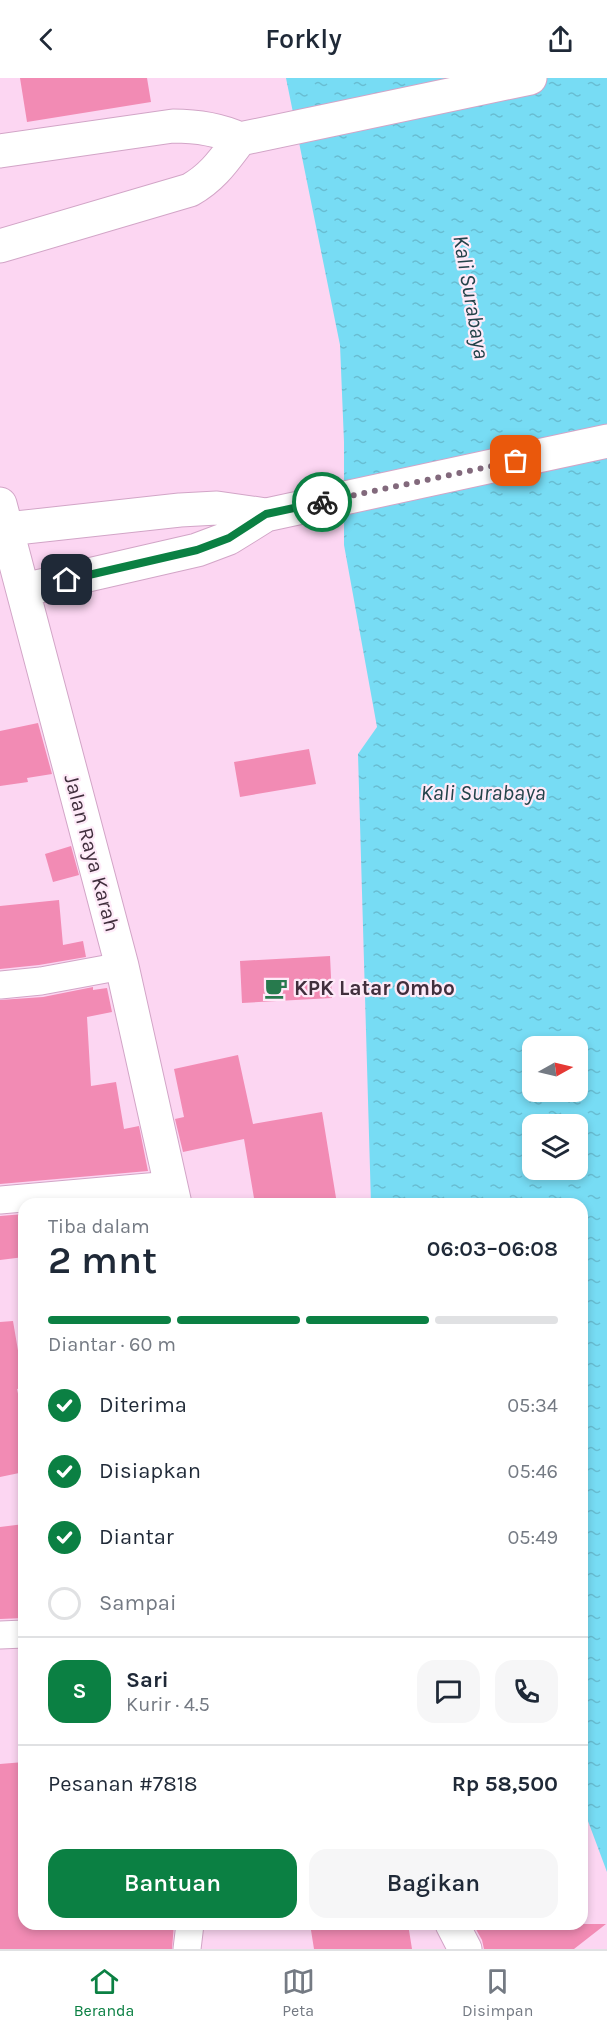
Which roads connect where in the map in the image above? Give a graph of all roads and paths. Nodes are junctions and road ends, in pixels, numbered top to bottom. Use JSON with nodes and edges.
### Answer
{"nodes":[{"id":1,"x":530,"y":78,"type":"edge"},
{"id":2,"x":248,"y":138,"type":"junction"},
{"id":3,"x":0,"y":151,"type":"edge"},
{"id":4,"x":0,"y":246,"type":"edge"},
{"id":5,"x":607,"y":441,"type":"edge"},
{"id":6,"x":278,"y":512,"type":"junction"},
{"id":7,"x":3,"y":516,"type":"edge"},
{"id":8,"x":23,"y":590,"type":"junction"},
{"id":9,"x":122,"y":966,"type":"junction"},
{"id":10,"x":0,"y":986,"type":"edge"},
{"id":11,"x":173,"y":1195,"type":"edge"},
{"id":12,"x":69,"y":1198,"type":"edge"},
{"id":13,"x":18,"y":1199,"type":"edge"},
{"id":14,"x":0,"y":1200,"type":"edge"},
{"id":15,"x":18,"y":1634,"type":"edge"},
{"id":16,"x":0,"y":1635,"type":"edge"},
{"id":17,"x":189,"y":1930,"type":"edge"},
{"id":18,"x":455,"y":1930,"type":"edge"},
{"id":19,"x":187,"y":1949,"type":"edge"},
{"id":20,"x":465,"y":1949,"type":"edge"}],
"edges":[{"from":1,"to":2,"type":"street"},
{"from":2,"to":3,"type":"street"},
{"from":2,"to":4,"type":"street"},
{"from":5,"to":6,"type":"street"},
{"from":6,"to":7,"type":"street"},
{"from":6,"to":8,"type":"street"},
{"from":7,"to":8,"type":"street","name":"Jalan Raya Karah"},
{"from":8,"to":9,"type":"street","name":"Jalan Raya Karah"},
{"from":9,"to":10,"type":"street"},
{"from":9,"to":11,"type":"street","name":"Jalan Raya Karah"},
{"from":11,"to":12,"type":"street"},
{"from":13,"to":14,"type":"street"},
{"from":15,"to":16,"type":"street"},
{"from":17,"to":19,"type":"street"},
{"from":18,"to":20,"type":"street"}]}
